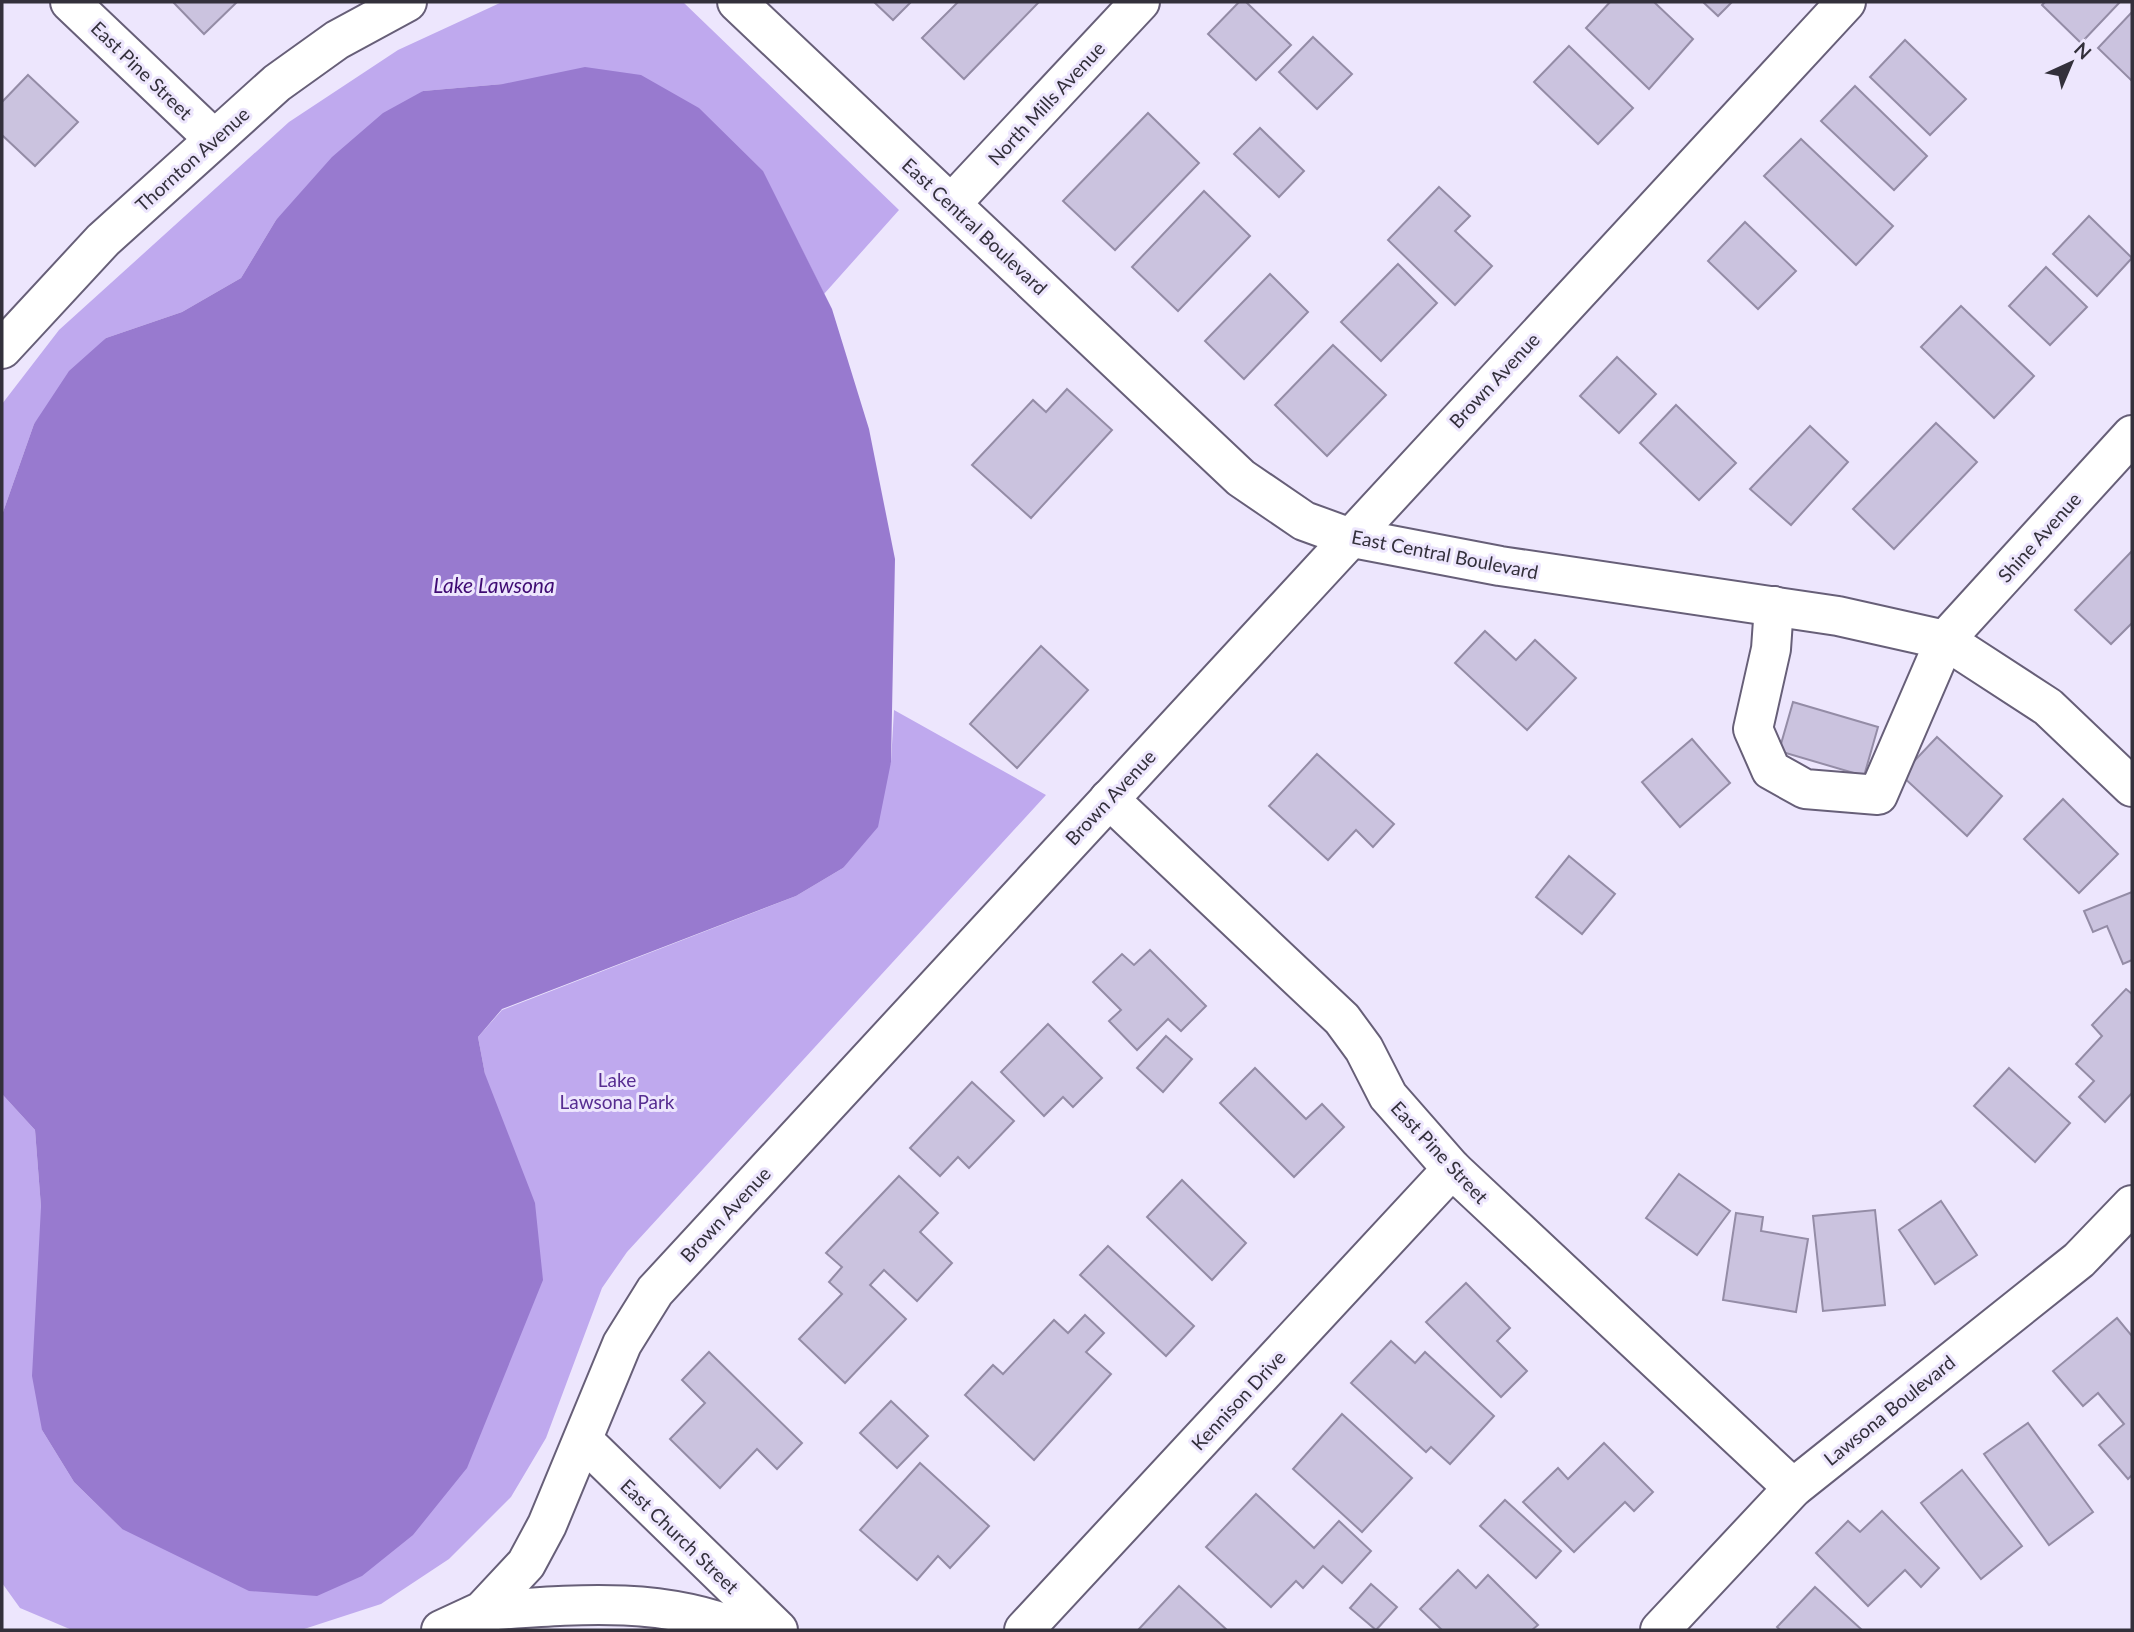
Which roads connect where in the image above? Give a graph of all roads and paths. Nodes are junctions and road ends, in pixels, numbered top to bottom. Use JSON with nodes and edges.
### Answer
{"nodes":[{"id":1,"x":70,"y":2,"type":"edge"},
{"id":2,"x":407,"y":2,"type":"edge"},
{"id":3,"x":737,"y":2,"type":"edge"},
{"id":4,"x":1140,"y":2,"type":"edge"},
{"id":5,"x":1846,"y":2,"type":"edge"},
{"id":6,"x":214,"y":138,"type":"junction"},
{"id":7,"x":952,"y":203,"type":"junction"},
{"id":8,"x":2,"y":349,"type":"edge"},
{"id":9,"x":2132,"y":435,"type":"edge"},
{"id":10,"x":1348,"y":537,"type":"junction"},
{"id":11,"x":1774,"y":606,"type":"junction"},
{"id":12,"x":1945,"y":640,"type":"junction"},
{"id":13,"x":2132,"y":787,"type":"edge"},
{"id":14,"x":1109,"y":799,"type":"junction"},
{"id":15,"x":1452,"y":1170,"type":"junction"},
{"id":16,"x":2132,"y":1205,"type":"edge"},
{"id":17,"x":584,"y":1441,"type":"junction"},
{"id":18,"x":1793,"y":1488,"type":"junction"},
{"id":19,"x":482,"y":1611,"type":"junction"},
{"id":20,"x":441,"y":1630,"type":"edge"},
{"id":21,"x":742,"y":1630,"type":"edge"},
{"id":22,"x":778,"y":1630,"type":"edge"},
{"id":23,"x":1024,"y":1630,"type":"edge"},
{"id":24,"x":1660,"y":1630,"type":"edge"}],
"edges":[{"from":1,"to":6,"type":"street","name":"East Pine Street"},
{"from":2,"to":6,"type":"street","name":"Thornton Avenue"},
{"from":3,"to":7,"type":"street","name":"East Central Boulevard"},
{"from":4,"to":7,"type":"street","name":"North Mills Avenue"},
{"from":5,"to":10,"type":"street","name":"Brown Avenue"},
{"from":6,"to":8,"type":"street","name":"Thornton Avenue"},
{"from":7,"to":10,"type":"street","name":"East Central Boulevard"},
{"from":9,"to":12,"type":"street","name":"Shine Avenue"},
{"from":10,"to":11,"type":"street","name":"East Central Boulevard"},
{"from":10,"to":14,"type":"street","name":"Brown Avenue"},
{"from":11,"to":12,"type":"street","name":"East Central Boulevard"},
{"from":11,"to":12,"type":"street","name":"Shine Avenue"},
{"from":12,"to":13,"type":"street","name":"East Central Boulevard"},
{"from":14,"to":15,"type":"street","name":"East Pine Street"},
{"from":14,"to":17,"type":"street","name":"Brown Avenue"},
{"from":15,"to":18,"type":"street","name":"East Pine Street"},
{"from":15,"to":23,"type":"street","name":"Kennison Drive"},
{"from":16,"to":18,"type":"street","name":"Lawsona Boulevard"},
{"from":17,"to":19,"type":"street","name":"Brown Avenue"},
{"from":17,"to":22,"type":"street","name":"East Church Street"},
{"from":18,"to":24,"type":"street","name":"Lawsona Boulevard"},
{"from":19,"to":20,"type":"street","name":"Brown Avenue"},
{"from":19,"to":21,"type":"street","name":"East Church Street"}]}
